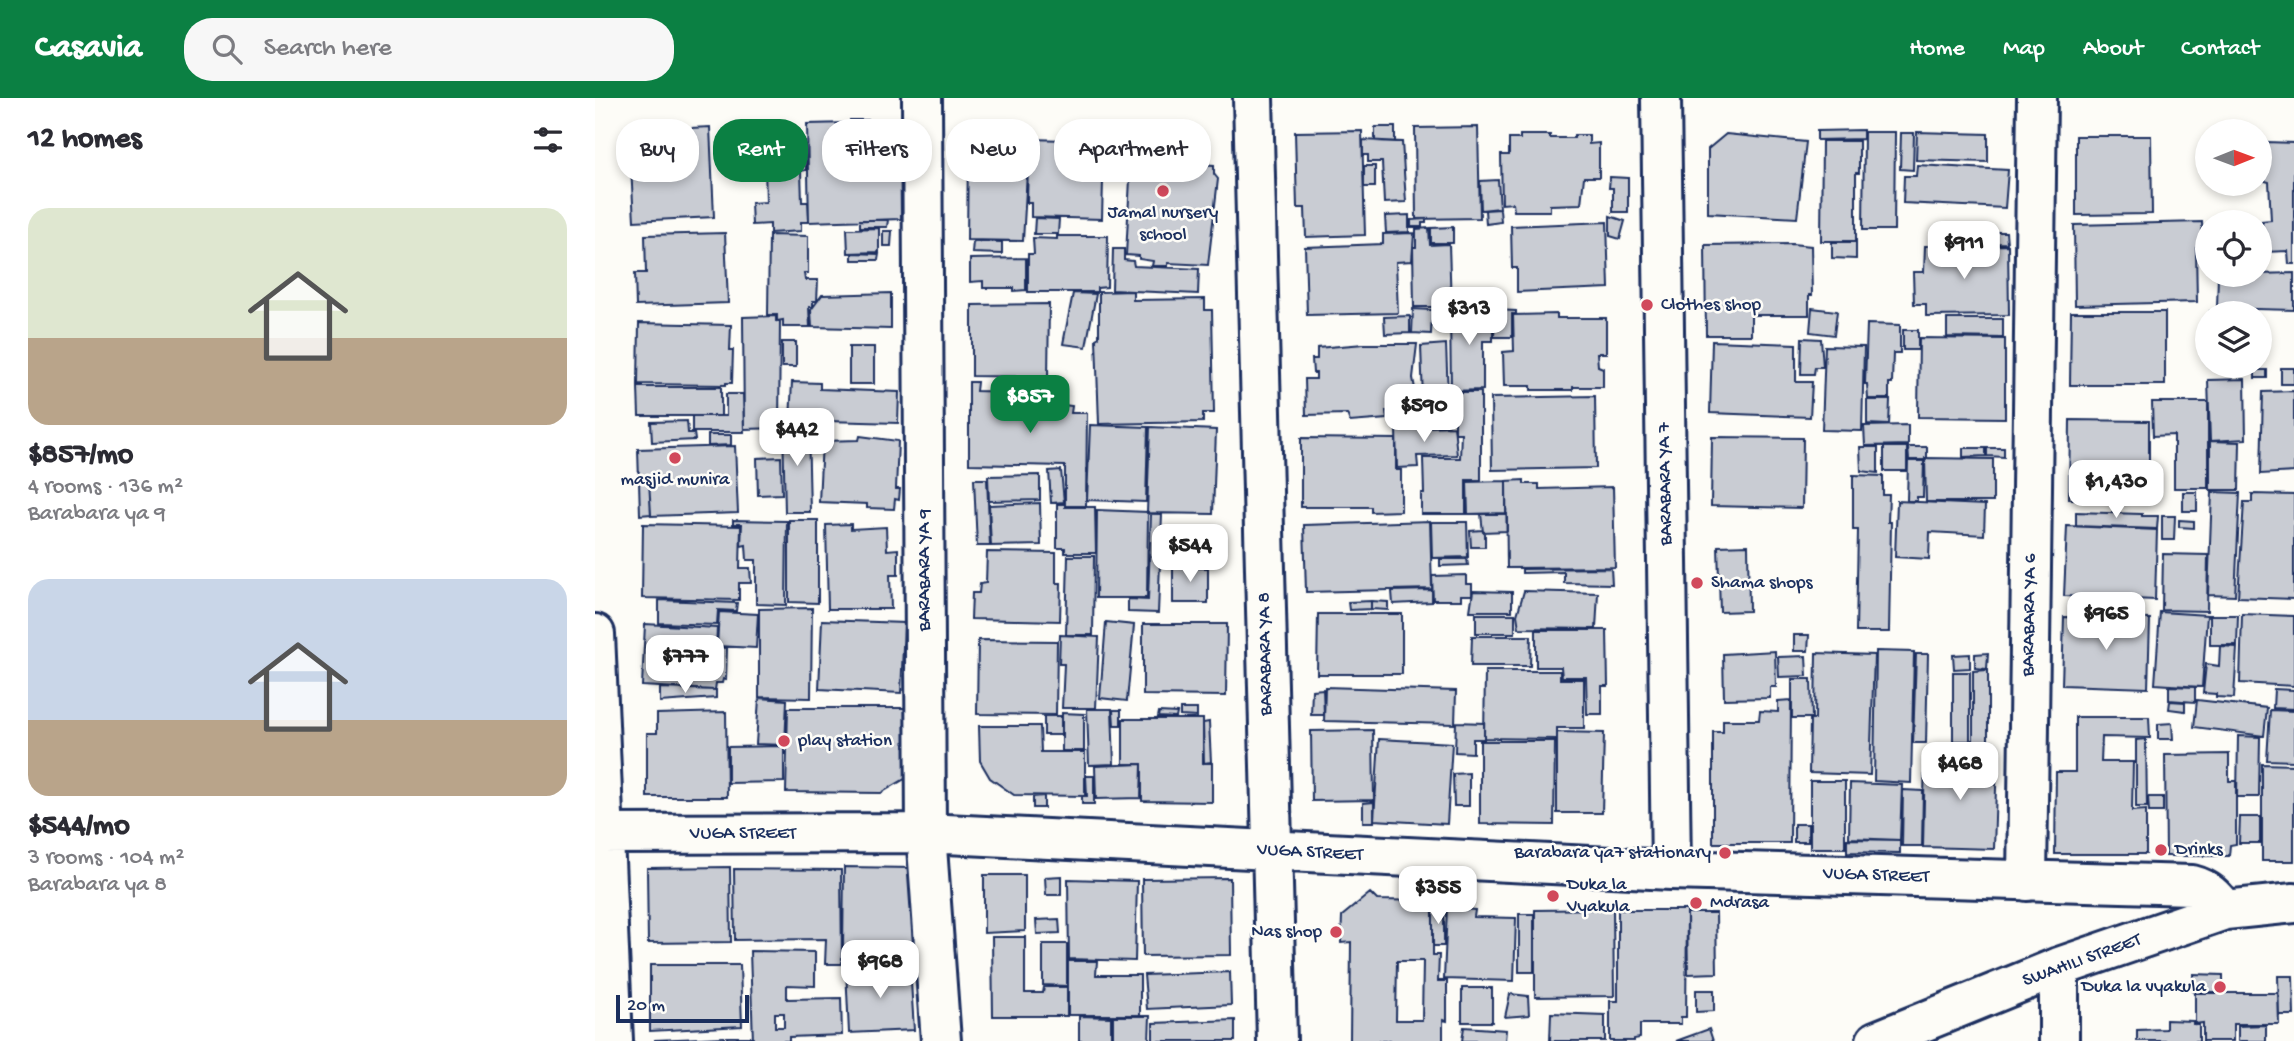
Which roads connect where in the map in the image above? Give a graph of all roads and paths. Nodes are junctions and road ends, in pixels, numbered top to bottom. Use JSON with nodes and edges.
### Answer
{"nodes":[{"id":1,"x":922,"y":98,"type":"edge"},
{"id":2,"x":1253,"y":98,"type":"edge"},
{"id":3,"x":1661,"y":98,"type":"edge"},
{"id":4,"x":2037,"y":98,"type":"edge"},
{"id":5,"x":595,"y":634,"type":"edge"},
{"id":6,"x":926,"y":833,"type":"junction"},
{"id":7,"x":599,"y":834,"type":"edge"},
{"id":8,"x":1271,"y":851,"type":"junction"},
{"id":9,"x":1671,"y":870,"type":"junction"},
{"id":10,"x":2027,"y":881,"type":"junction"},
{"id":11,"x":2294,"y":903,"type":"edge"},
{"id":12,"x":2225,"y":910,"type":"junction"},
{"id":13,"x":2059,"y":967,"type":"junction"},
{"id":14,"x":613,"y":1041,"type":"edge"},
{"id":15,"x":941,"y":1041,"type":"edge"},
{"id":16,"x":1277,"y":1041,"type":"edge"},
{"id":17,"x":1876,"y":1041,"type":"edge"},
{"id":18,"x":2059,"y":1041,"type":"edge"}],
"edges":[{"from":1,"to":6,"type":"street","name":"BARABARA YA 9"},
{"from":2,"to":8,"type":"street","name":"BARABARA YA 8"},
{"from":3,"to":9,"type":"street","name":"BARABARA YA 7"},
{"from":4,"to":10,"type":"street","name":"BARABARA YA 6"},
{"from":5,"to":7,"type":"street"},
{"from":6,"to":7,"type":"street","name":"VUGA STREET"},
{"from":6,"to":8,"type":"street","name":"VUGA STREET"},
{"from":6,"to":15,"type":"street","name":"BARABARA YA 9"},
{"from":7,"to":14,"type":"street"},
{"from":8,"to":9,"type":"street","name":"VUGA STREET"},
{"from":8,"to":16,"type":"street","name":"BARABARA YA 8"},
{"from":9,"to":10,"type":"street","name":"VUGA STREET"},
{"from":10,"to":12,"type":"street","name":"VUGA STREET"},
{"from":11,"to":12,"type":"street","name":"SWAHILI STREET"},
{"from":12,"to":13,"type":"street","name":"SWAHILI STREET"},
{"from":13,"to":17,"type":"street","name":"SWAHILI STREET"},
{"from":13,"to":18,"type":"street"}]}
